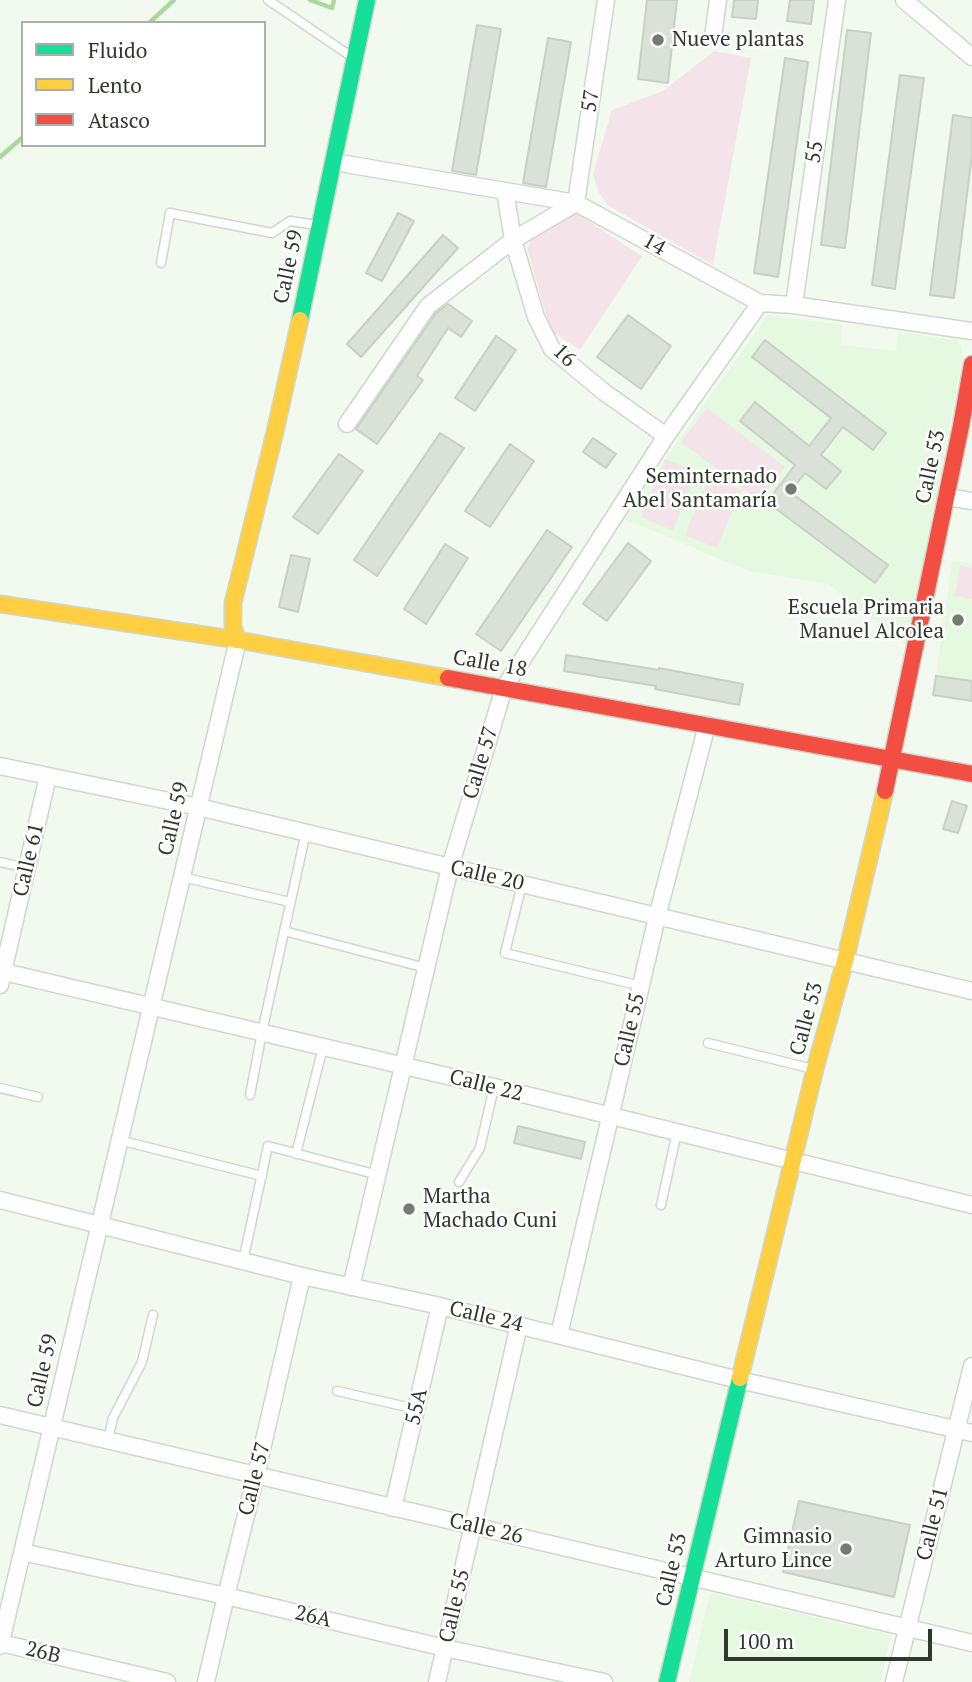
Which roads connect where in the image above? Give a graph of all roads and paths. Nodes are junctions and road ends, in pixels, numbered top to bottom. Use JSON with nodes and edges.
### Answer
{"nodes":[{"id":1,"x":268,"y":0,"type":"edge"},
{"id":2,"x":367,"y":0,"type":"edge"},
{"id":3,"x":606,"y":0,"type":"edge"},
{"id":4,"x":718,"y":0,"type":"edge"},
{"id":5,"x":837,"y":0,"type":"edge"},
{"id":6,"x":904,"y":0,"type":"edge"},
{"id":7,"x":713,"y":37,"type":"dead end"},
{"id":8,"x":972,"y":57,"type":"edge"},
{"id":9,"x":355,"y":59,"type":"junction"},
{"id":10,"x":334,"y":162,"type":"junction"},
{"id":11,"x":505,"y":191,"type":"junction"},
{"id":12,"x":576,"y":203,"type":"junction"},
{"id":13,"x":320,"y":225,"type":"junction"},
{"id":14,"x":513,"y":240,"type":"junction"},
{"id":15,"x":160,"y":263,"type":"dead end"},
{"id":16,"x":760,"y":303,"type":"junction"},
{"id":17,"x":794,"y":305,"type":"junction"},
{"id":18,"x":972,"y":331,"type":"edge"},
{"id":19,"x":972,"y":364,"type":"edge"},
{"id":20,"x":346,"y":424,"type":"dead end"},
{"id":21,"x":967,"y":427,"type":"edge"},
{"id":22,"x":666,"y":436,"type":"junction"},
{"id":23,"x":946,"y":497,"type":"junction"},
{"id":24,"x":972,"y":501,"type":"edge"},
{"id":25,"x":0,"y":604,"type":"edge"},
{"id":26,"x":238,"y":639,"type":"junction"},
{"id":27,"x":504,"y":688,"type":"junction"},
{"id":28,"x":707,"y":725,"type":"junction"},
{"id":29,"x":893,"y":759,"type":"junction"},
{"id":30,"x":0,"y":766,"type":"edge"},
{"id":31,"x":972,"y":774,"type":"edge"},
{"id":32,"x":48,"y":776,"type":"junction"},
{"id":33,"x":198,"y":807,"type":"junction"},
{"id":34,"x":306,"y":832,"type":"junction"},
{"id":35,"x":0,"y":862,"type":"edge"},
{"id":36,"x":450,"y":867,"type":"junction"},
{"id":37,"x":27,"y":868,"type":"junction"},
{"id":38,"x":182,"y":877,"type":"junction"},
{"id":39,"x":522,"y":884,"type":"junction"},
{"id":40,"x":290,"y":902,"type":"junction"},
{"id":41,"x":657,"y":917,"type":"junction"},
{"id":42,"x":284,"y":931,"type":"junction"},
{"id":43,"x":845,"y":961,"type":"junction"},
{"id":44,"x":426,"y":968,"type":"junction"},
{"id":45,"x":1,"y":976,"type":"edge"},
{"id":46,"x":640,"y":986,"type":"junction"},
{"id":47,"x":972,"y":991,"type":"edge"},
{"id":48,"x":151,"y":1006,"type":"junction"},
{"id":49,"x":262,"y":1032,"type":"junction"},
{"id":50,"x":708,"y":1043,"type":"dead end"},
{"id":51,"x":323,"y":1047,"type":"junction"},
{"id":52,"x":403,"y":1066,"type":"junction"},
{"id":53,"x":815,"y":1069,"type":"junction"},
{"id":54,"x":494,"y":1087,"type":"junction"},
{"id":55,"x":0,"y":1088,"type":"edge"},
{"id":56,"x":250,"y":1095,"type":"dead end"},
{"id":57,"x":38,"y":1097,"type":"dead end"},
{"id":58,"x":610,"y":1115,"type":"junction"},
{"id":59,"x":677,"y":1132,"type":"junction"},
{"id":60,"x":120,"y":1140,"type":"junction"},
{"id":61,"x":296,"y":1154,"type":"junction"},
{"id":62,"x":792,"y":1162,"type":"junction"},
{"id":63,"x":377,"y":1175,"type":"junction"},
{"id":64,"x":262,"y":1176,"type":"junction"},
{"id":65,"x":459,"y":1182,"type":"dead end"},
{"id":66,"x":0,"y":1200,"type":"edge"},
{"id":67,"x":661,"y":1205,"type":"dead end"},
{"id":68,"x":972,"y":1205,"type":"edge"},
{"id":69,"x":99,"y":1225,"type":"junction"},
{"id":70,"x":243,"y":1261,"type":"junction"},
{"id":71,"x":302,"y":1276,"type":"junction"},
{"id":72,"x":351,"y":1287,"type":"junction"},
{"id":73,"x":440,"y":1306,"type":"junction"},
{"id":74,"x":153,"y":1315,"type":"dead end"},
{"id":75,"x":519,"y":1325,"type":"junction"},
{"id":76,"x":559,"y":1335,"type":"junction"},
{"id":77,"x":972,"y":1366,"type":"edge"},
{"id":78,"x":739,"y":1380,"type":"junction"},
{"id":79,"x":337,"y":1391,"type":"dead end"},
{"id":80,"x":416,"y":1409,"type":"junction"},
{"id":81,"x":0,"y":1415,"type":"edge"},
{"id":82,"x":51,"y":1427,"type":"junction"},
{"id":83,"x":964,"y":1431,"type":"edge"},
{"id":84,"x":108,"y":1440,"type":"junction"},
{"id":85,"x":256,"y":1475,"type":"junction"},
{"id":86,"x":393,"y":1507,"type":"junction"},
{"id":87,"x":473,"y":1526,"type":"junction"},
{"id":88,"x":22,"y":1552,"type":"junction"},
{"id":89,"x":691,"y":1577,"type":"junction"},
{"id":90,"x":226,"y":1596,"type":"junction"},
{"id":91,"x":908,"y":1627,"type":"junction"},
{"id":92,"x":972,"y":1643,"type":"edge"},
{"id":93,"x":0,"y":1645,"type":"edge"},
{"id":94,"x":445,"y":1648,"type":"junction"},
{"id":95,"x":167,"y":1682,"type":"edge"},
{"id":96,"x":206,"y":1682,"type":"edge"},
{"id":97,"x":438,"y":1682,"type":"edge"},
{"id":98,"x":604,"y":1682,"type":"edge"},
{"id":99,"x":667,"y":1682,"type":"edge"},
{"id":100,"x":894,"y":1682,"type":"edge"}],
"edges":[{"from":1,"to":9,"type":"lane"},
{"from":2,"to":9,"type":"street","name":"Calle 59"},
{"from":3,"to":12,"type":"street","name":"57"},
{"from":4,"to":7,"type":"street"},
{"from":5,"to":17,"type":"street","name":"55"},
{"from":6,"to":8,"type":"street"},
{"from":9,"to":10,"type":"street","name":"Calle 59"},
{"from":10,"to":11,"type":"street","name":"14"},
{"from":10,"to":13,"type":"street","name":"Calle 59"},
{"from":11,"to":12,"type":"street","name":"14"},
{"from":11,"to":14,"type":"street","name":"16"},
{"from":12,"to":14,"type":"street"},
{"from":12,"to":16,"type":"street","name":"14"},
{"from":13,"to":15,"type":"lane"},
{"from":13,"to":26,"type":"street","name":"Calle 59"},
{"from":14,"to":20,"type":"street"},
{"from":14,"to":22,"type":"street","name":"16"},
{"from":16,"to":17,"type":"street","name":"14"},
{"from":16,"to":22,"type":"street","name":"Calle 57"},
{"from":17,"to":18,"type":"street","name":"14"},
{"from":19,"to":21,"type":"street","name":"Calle 53"},
{"from":21,"to":23,"type":"street","name":"Calle 53"},
{"from":22,"to":27,"type":"street","name":"Calle 57"},
{"from":23,"to":24,"type":"street"},
{"from":23,"to":29,"type":"street","name":"Calle 53"},
{"from":25,"to":26,"type":"street","name":"Calle 18"},
{"from":26,"to":27,"type":"street","name":"Calle 18"},
{"from":26,"to":33,"type":"street","name":"Calle 59"},
{"from":27,"to":28,"type":"street","name":"Calle 18"},
{"from":27,"to":36,"type":"street","name":"Calle 57"},
{"from":28,"to":29,"type":"street","name":"Calle 18"},
{"from":28,"to":41,"type":"street","name":"Calle 55"},
{"from":29,"to":31,"type":"street","name":"Calle 18"},
{"from":29,"to":43,"type":"street","name":"Calle 53"},
{"from":30,"to":32,"type":"street","name":"Calle 20"},
{"from":32,"to":33,"type":"street","name":"Calle 20"},
{"from":32,"to":37,"type":"street","name":"Calle 61"},
{"from":33,"to":34,"type":"street","name":"Calle 20"},
{"from":33,"to":38,"type":"street","name":"Calle 59"},
{"from":34,"to":36,"type":"street","name":"Calle 20"},
{"from":34,"to":40,"type":"lane"},
{"from":35,"to":37,"type":"lane"},
{"from":36,"to":39,"type":"street","name":"Calle 20"},
{"from":36,"to":44,"type":"street","name":"Calle 57"},
{"from":37,"to":45,"type":"street","name":"Calle 61"},
{"from":38,"to":40,"type":"lane"},
{"from":38,"to":48,"type":"street","name":"Calle 59"},
{"from":39,"to":41,"type":"street","name":"Calle 20"},
{"from":39,"to":46,"type":"lane"},
{"from":40,"to":42,"type":"lane"},
{"from":41,"to":43,"type":"street","name":"Calle 20"},
{"from":41,"to":46,"type":"street","name":"Calle 55"},
{"from":42,"to":44,"type":"lane"},
{"from":42,"to":49,"type":"lane"},
{"from":43,"to":47,"type":"street","name":"Calle 20"},
{"from":43,"to":53,"type":"street","name":"Calle 53"},
{"from":44,"to":52,"type":"street","name":"Calle 57"},
{"from":45,"to":48,"type":"street","name":"Calle 22"},
{"from":46,"to":58,"type":"street","name":"Calle 55"},
{"from":48,"to":49,"type":"street","name":"Calle 22"},
{"from":48,"to":60,"type":"street","name":"Calle 59"},
{"from":49,"to":51,"type":"street","name":"Calle 22"},
{"from":49,"to":56,"type":"lane"},
{"from":50,"to":53,"type":"lane"},
{"from":51,"to":52,"type":"street","name":"Calle 22"},
{"from":51,"to":61,"type":"lane"},
{"from":52,"to":54,"type":"street","name":"Calle 22"},
{"from":52,"to":63,"type":"street","name":"Calle 57"},
{"from":53,"to":62,"type":"street","name":"Calle 53"},
{"from":54,"to":58,"type":"street","name":"Calle 22"},
{"from":54,"to":65,"type":"lane"},
{"from":55,"to":57,"type":"lane"},
{"from":58,"to":59,"type":"street","name":"Calle 22"},
{"from":58,"to":76,"type":"street","name":"Calle 55"},
{"from":59,"to":62,"type":"street","name":"Calle 22"},
{"from":59,"to":67,"type":"lane"},
{"from":60,"to":64,"type":"lane"},
{"from":60,"to":69,"type":"street","name":"Calle 59"},
{"from":61,"to":63,"type":"lane"},
{"from":61,"to":64,"type":"lane"},
{"from":62,"to":68,"type":"street","name":"Calle 22"},
{"from":62,"to":78,"type":"street","name":"Calle 53"},
{"from":63,"to":72,"type":"street","name":"Calle 57"},
{"from":64,"to":70,"type":"lane"},
{"from":66,"to":69,"type":"street","name":"Calle 24"},
{"from":69,"to":70,"type":"street","name":"Calle 24"},
{"from":69,"to":82,"type":"street","name":"Calle 59"},
{"from":70,"to":71,"type":"street","name":"Calle 24"},
{"from":71,"to":72,"type":"street","name":"Calle 24"},
{"from":71,"to":85,"type":"street","name":"Calle 57"},
{"from":72,"to":73,"type":"street","name":"Calle 24"},
{"from":73,"to":75,"type":"street","name":"Calle 24"},
{"from":73,"to":80,"type":"street","name":"55A"},
{"from":74,"to":84,"type":"lane"},
{"from":75,"to":76,"type":"street","name":"Calle 24"},
{"from":75,"to":87,"type":"street","name":"Calle 55"},
{"from":76,"to":78,"type":"street","name":"Calle 24"},
{"from":77,"to":83,"type":"street","name":"Calle 51"},
{"from":78,"to":83,"type":"street","name":"Calle 24"},
{"from":78,"to":89,"type":"street","name":"Calle 53"},
{"from":79,"to":80,"type":"lane"},
{"from":80,"to":86,"type":"street","name":"55A"},
{"from":81,"to":82,"type":"street","name":"Calle 26"},
{"from":82,"to":84,"type":"street","name":"Calle 26"},
{"from":82,"to":88,"type":"street","name":"Calle 59"},
{"from":83,"to":91,"type":"street","name":"Calle 51"},
{"from":84,"to":85,"type":"street","name":"Calle 26"},
{"from":85,"to":86,"type":"street","name":"Calle 26"},
{"from":85,"to":90,"type":"street","name":"Calle 57"},
{"from":86,"to":87,"type":"street","name":"Calle 26"},
{"from":87,"to":89,"type":"street","name":"Calle 26"},
{"from":87,"to":94,"type":"street","name":"Calle 55"},
{"from":88,"to":90,"type":"street","name":"26A"},
{"from":88,"to":93,"type":"street","name":"Calle 59"},
{"from":89,"to":91,"type":"street","name":"Calle 26"},
{"from":89,"to":99,"type":"street","name":"Calle 53"},
{"from":90,"to":94,"type":"street","name":"26A"},
{"from":90,"to":96,"type":"street","name":"Calle 57"},
{"from":91,"to":92,"type":"street","name":"Calle 26"},
{"from":91,"to":100,"type":"street","name":"Calle 51"},
{"from":93,"to":95,"type":"street","name":"26B"},
{"from":94,"to":97,"type":"street","name":"Calle 55"},
{"from":94,"to":98,"type":"street","name":"26A"}]}
